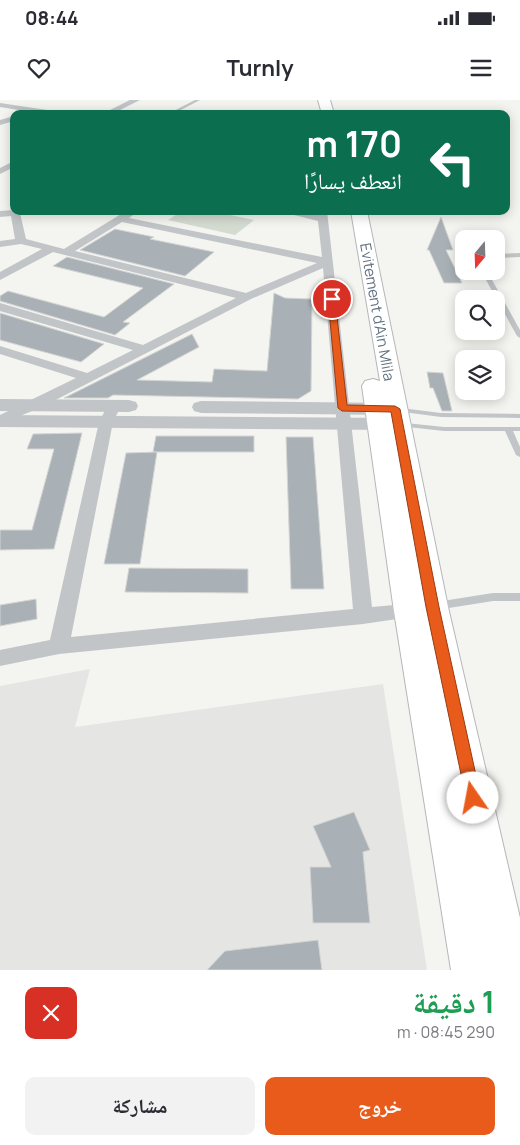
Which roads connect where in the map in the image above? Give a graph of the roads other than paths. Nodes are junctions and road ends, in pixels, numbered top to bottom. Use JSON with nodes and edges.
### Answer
{"nodes":[{"id":1,"x":29,"y":100,"type":"edge"},
{"id":2,"x":136,"y":100,"type":"edge"},
{"id":3,"x":198,"y":100,"type":"edge"},
{"id":4,"x":14,"y":103,"type":"edge"},
{"id":5,"x":1,"y":105,"type":"edge"},
{"id":6,"x":33,"y":110,"type":"edge"},
{"id":7,"x":115,"y":110,"type":"edge"},
{"id":8,"x":178,"y":110,"type":"edge"},
{"id":9,"x":10,"y":162,"type":"edge"},
{"id":10,"x":0,"y":171,"type":"edge"},
{"id":11,"x":17,"y":215,"type":"edge"},
{"id":12,"x":126,"y":215,"type":"edge"},
{"id":13,"x":330,"y":215,"type":"edge"},
{"id":14,"x":330,"y":215,"type":"edge"},
{"id":15,"x":361,"y":215,"type":"edge"},
{"id":16,"x":121,"y":218,"type":"junction"},
{"id":17,"x":21,"y":242,"type":"junction"},
{"id":18,"x":0,"y":244,"type":"edge"},
{"id":19,"x":51,"y":249,"type":"junction"},
{"id":20,"x":66,"y":252,"type":"junction"},
{"id":21,"x":505,"y":256,"type":"edge"},
{"id":22,"x":520,"y":256,"type":"edge"},
{"id":23,"x":328,"y":262,"type":"junction"},
{"id":24,"x":0,"y":277,"type":"edge"},
{"id":25,"x":489,"y":280,"type":"edge"},
{"id":26,"x":247,"y":297,"type":"junction"},
{"id":27,"x":0,"y":307,"type":"edge"},
{"id":28,"x":520,"y":336,"type":"edge"},
{"id":29,"x":0,"y":350,"type":"edge"},
{"id":30,"x":144,"y":350,"type":"junction"},
{"id":31,"x":88,"y":378,"type":"junction"},
{"id":32,"x":0,"y":404,"type":"edge"},
{"id":33,"x":37,"y":404,"type":"junction"},
{"id":34,"x":110,"y":414,"type":"junction"},
{"id":35,"x":344,"y":416,"type":"junction"},
{"id":36,"x":388,"y":416,"type":"junction"},
{"id":37,"x":520,"y":416,"type":"edge"},
{"id":38,"x":0,"y":421,"type":"edge"},
{"id":39,"x":508,"y":429,"type":"junction"},
{"id":40,"x":520,"y":430,"type":"edge"},
{"id":41,"x":520,"y":455,"type":"edge"},
{"id":42,"x":520,"y":597,"type":"edge"},
{"id":43,"x":421,"y":609,"type":"junction"},
{"id":44,"x":363,"y":616,"type":"junction"},
{"id":45,"x":59,"y":646,"type":"junction"},
{"id":46,"x":0,"y":658,"type":"edge"},
{"id":47,"x":473,"y":970,"type":"edge"},
{"id":48,"x":510,"y":970,"type":"edge"}],
"edges":[{"from":1,"to":4,"type":"street"},
{"from":2,"to":7,"type":"street"},
{"from":3,"to":8,"type":"lane"},
{"from":4,"to":5,"type":"street"},
{"from":4,"to":6,"type":"street"},
{"from":9,"to":10,"type":"street"},
{"from":11,"to":17,"type":"street"},
{"from":12,"to":16,"type":"street"},
{"from":13,"to":23,"type":"street"},
{"from":14,"to":36,"type":"highway","name":"Evitement d'Ain Mlila"},
{"from":15,"to":36,"type":"highway","name":"Evitement d'Ain Mlila"},
{"from":16,"to":20,"type":"street"},
{"from":16,"to":23,"type":"street"},
{"from":17,"to":18,"type":"street"},
{"from":17,"to":19,"type":"street"},
{"from":19,"to":20,"type":"street"},
{"from":19,"to":24,"type":"street"},
{"from":20,"to":26,"type":"street"},
{"from":21,"to":22,"type":"lane"},
{"from":23,"to":26,"type":"street"},
{"from":23,"to":35,"type":"street"},
{"from":25,"to":28,"type":"lane"},
{"from":26,"to":30,"type":"street"},
{"from":27,"to":30,"type":"street"},
{"from":29,"to":31,"type":"street"},
{"from":30,"to":31,"type":"street"},
{"from":31,"to":33,"type":"street"},
{"from":32,"to":33,"type":"street"},
{"from":33,"to":34,"type":"street"},
{"from":33,"to":38,"type":"street"},
{"from":34,"to":35,"type":"street"},
{"from":34,"to":38,"type":"street"},
{"from":34,"to":45,"type":"street"},
{"from":35,"to":36,"type":"street"},
{"from":35,"to":44,"type":"street"},
{"from":36,"to":37,"type":"lane"},
{"from":36,"to":39,"type":"lane"},
{"from":36,"to":43,"type":"highway","name":"Evitement d'Ain Mlila"},
{"from":39,"to":40,"type":"lane"},
{"from":39,"to":41,"type":"lane"},
{"from":42,"to":43,"type":"lane"},
{"from":43,"to":44,"type":"street"},
{"from":43,"to":47,"type":"highway","name":"Evitement d'Ain Mlila"},
{"from":43,"to":48,"type":"highway","name":"Evitement d'Ain Mlila"},
{"from":44,"to":45,"type":"street"},
{"from":45,"to":46,"type":"street"}]}
